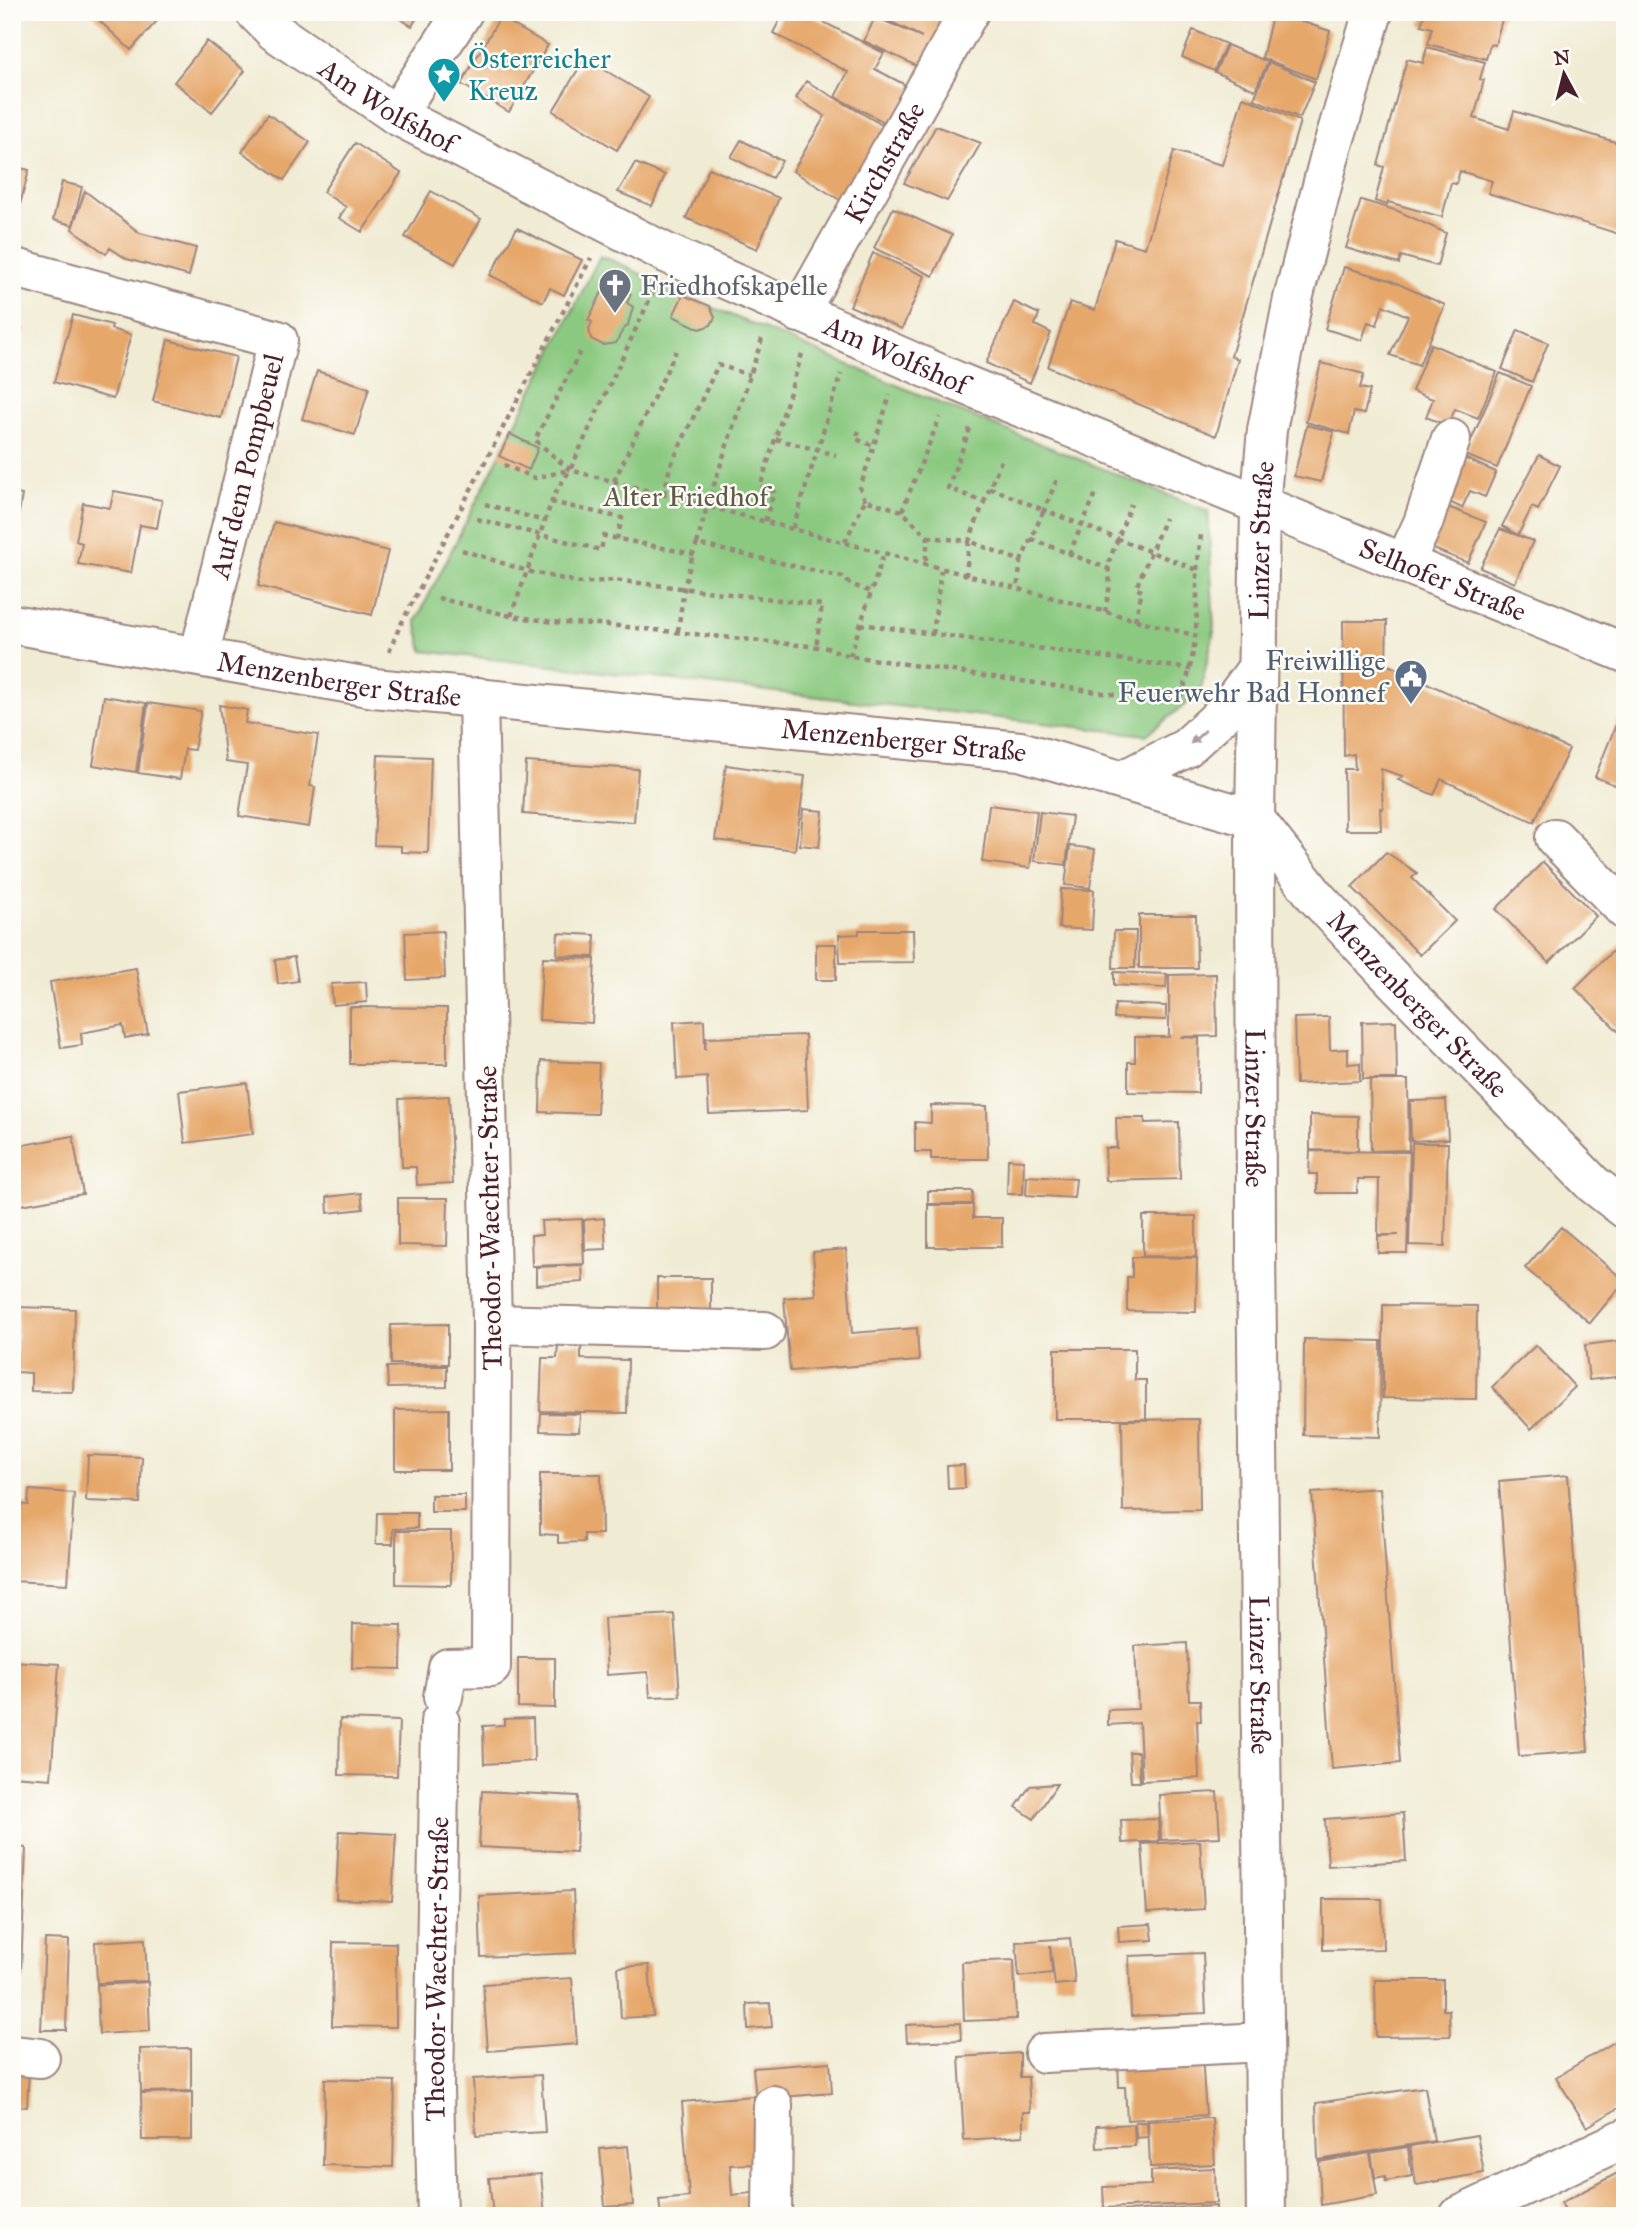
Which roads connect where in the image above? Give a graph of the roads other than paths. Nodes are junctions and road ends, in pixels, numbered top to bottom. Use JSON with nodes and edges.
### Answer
{"nodes":[{"id":1,"x":255,"y":12,"type":"edge"},
{"id":2,"x":463,"y":12,"type":"edge"},
{"id":3,"x":969,"y":12,"type":"edge"},
{"id":4,"x":1373,"y":12,"type":"edge"},
{"id":5,"x":396,"y":116,"type":"junction"},
{"id":6,"x":12,"y":267,"type":"edge"},
{"id":7,"x":799,"y":313,"type":"junction"},
{"id":8,"x":1451,"y":439,"type":"dead end"},
{"id":9,"x":1260,"y":506,"type":"junction"},
{"id":10,"x":1404,"y":564,"type":"junction"},
{"id":11,"x":12,"y":624,"type":"edge"},
{"id":12,"x":1625,"y":653,"type":"edge"},
{"id":13,"x":199,"y":656,"type":"junction"},
{"id":14,"x":1258,"y":667,"type":"junction"},
{"id":15,"x":478,"y":697,"type":"junction"},
{"id":16,"x":1123,"y":780,"type":"junction"},
{"id":17,"x":1255,"y":818,"type":"junction"},
{"id":18,"x":1555,"y":838,"type":"dead end"},
{"id":19,"x":1625,"y":909,"type":"edge"},
{"id":20,"x":1625,"y":1209,"type":"edge"},
{"id":21,"x":492,"y":1324,"type":"junction"},
{"id":22,"x":765,"y":1331,"type":"dead end"},
{"id":23,"x":1264,"y":2042,"type":"junction"},
{"id":24,"x":1044,"y":2053,"type":"dead end"},
{"id":25,"x":773,"y":2105,"type":"dead end"},
{"id":26,"x":1625,"y":2138,"type":"edge"},
{"id":27,"x":437,"y":2216,"type":"edge"},
{"id":28,"x":772,"y":2216,"type":"edge"},
{"id":29,"x":1266,"y":2216,"type":"edge"},
{"id":30,"x":1459,"y":2216,"type":"edge"}],
"edges":[{"from":1,"to":5,"type":"street","name":"Am Wolfshof"},
{"from":2,"to":5,"type":"street"},
{"from":3,"to":7,"type":"street","name":"Kirchstraße"},
{"from":4,"to":9,"type":"street","name":"Linzer Straße"},
{"from":5,"to":7,"type":"street","name":"Am Wolfshof"},
{"from":6,"to":13,"type":"street","name":"Auf dem Pompbeuel"},
{"from":7,"to":9,"type":"street","name":"Am Wolfshof"},
{"from":8,"to":10,"type":"street"},
{"from":9,"to":10,"type":"street","name":"Selhofer Straße"},
{"from":9,"to":14,"type":"street","name":"Linzer Straße"},
{"from":10,"to":12,"type":"street","name":"Selhofer Straße"},
{"from":11,"to":13,"type":"street","name":"Menzenberger Straße"},
{"from":13,"to":15,"type":"street","name":"Menzenberger Straße"},
{"from":14,"to":16,"type":"street","one_way":true},
{"from":14,"to":17,"type":"street","name":"Linzer Straße"},
{"from":15,"to":16,"type":"street","name":"Menzenberger Straße"},
{"from":15,"to":21,"type":"street","name":"Theodor-Waechter-Straße"},
{"from":16,"to":17,"type":"street","name":"Menzenberger Straße"},
{"from":17,"to":20,"type":"street","name":"Menzenberger Straße"},
{"from":17,"to":23,"type":"street","name":"Linzer Straße"},
{"from":18,"to":19,"type":"street"},
{"from":21,"to":22,"type":"street"},
{"from":21,"to":27,"type":"street","name":"Theodor-Waechter-Straße"},
{"from":23,"to":24,"type":"street"},
{"from":23,"to":29,"type":"street","name":"Linzer Straße"},
{"from":25,"to":28,"type":"street"},
{"from":26,"to":30,"type":"street"}]}
